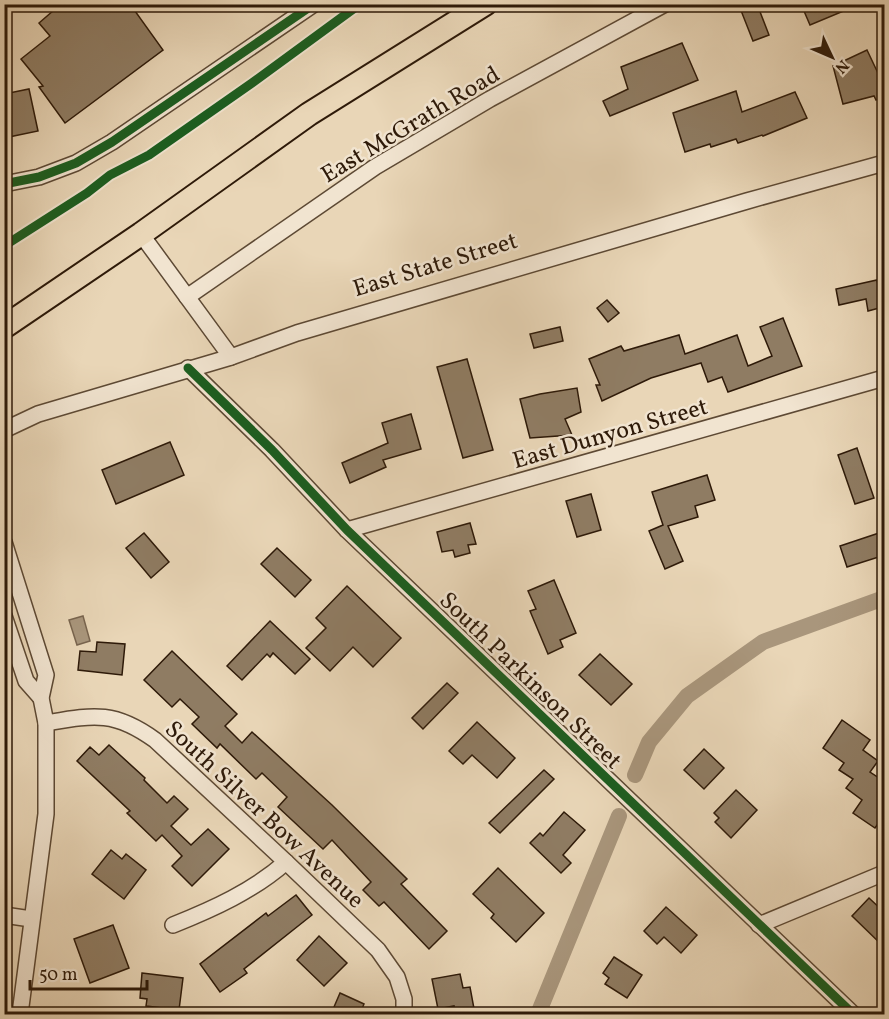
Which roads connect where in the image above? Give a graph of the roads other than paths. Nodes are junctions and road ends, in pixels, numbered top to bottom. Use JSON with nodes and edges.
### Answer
{"nodes":[{"id":1,"x":314,"y":4,"type":"edge"},
{"id":2,"x":485,"y":4,"type":"edge"},
{"id":3,"x":665,"y":4,"type":"edge"},
{"id":4,"x":885,"y":163,"type":"edge"},
{"id":5,"x":4,"y":184,"type":"edge"},
{"id":6,"x":141,"y":234,"type":"junction"},
{"id":7,"x":187,"y":297,"type":"junction"},
{"id":8,"x":4,"y":327,"type":"edge"},
{"id":9,"x":231,"y":357,"type":"junction"},
{"id":10,"x":188,"y":368,"type":"junction"},
{"id":11,"x":885,"y":378,"type":"edge"},
{"id":12,"x":4,"y":430,"type":"edge"},
{"id":13,"x":347,"y":530,"type":"junction"},
{"id":14,"x":4,"y":542,"type":"edge"},
{"id":15,"x":4,"y":616,"type":"edge"},
{"id":16,"x":41,"y":698,"type":"junction"},
{"id":17,"x":46,"y":723,"type":"junction"},
{"id":18,"x":286,"y":862,"type":"junction"},
{"id":19,"x":885,"y":873,"type":"edge"},
{"id":20,"x":4,"y":915,"type":"edge"},
{"id":21,"x":31,"y":919,"type":"junction"},
{"id":22,"x":173,"y":925,"type":"dead end"},
{"id":23,"x":759,"y":925,"type":"junction"},
{"id":24,"x":20,"y":1014,"type":"edge"},
{"id":25,"x":404,"y":1014,"type":"edge"},
{"id":26,"x":853,"y":1014,"type":"edge"}],
"edges":[{"from":1,"to":5,"type":"street"},
{"from":2,"to":6,"type":"highway"},
{"from":3,"to":7,"type":"street","name":"East McGrath Road"},
{"from":4,"to":9,"type":"street","name":"East State Street"},
{"from":6,"to":7,"type":"street"},
{"from":6,"to":8,"type":"highway"},
{"from":7,"to":9,"type":"street"},
{"from":9,"to":10,"type":"street","name":"East State Street"},
{"from":10,"to":12,"type":"street","name":"East State Street"},
{"from":10,"to":13,"type":"street","name":"South Parkinson Street"},
{"from":11,"to":13,"type":"street","name":"East Dunyon Street"},
{"from":13,"to":23,"type":"street","name":"South Parkinson Street"},
{"from":14,"to":16,"type":"street"},
{"from":15,"to":16,"type":"street"},
{"from":16,"to":17,"type":"street"},
{"from":17,"to":18,"type":"street","name":"South Silver Bow Avenue"},
{"from":17,"to":21,"type":"street"},
{"from":18,"to":22,"type":"street"},
{"from":18,"to":25,"type":"street","name":"South Silver Bow Avenue"},
{"from":19,"to":23,"type":"street"},
{"from":20,"to":21,"type":"street"},
{"from":21,"to":24,"type":"street"},
{"from":23,"to":26,"type":"street","name":"South Parkinson Street"}]}
